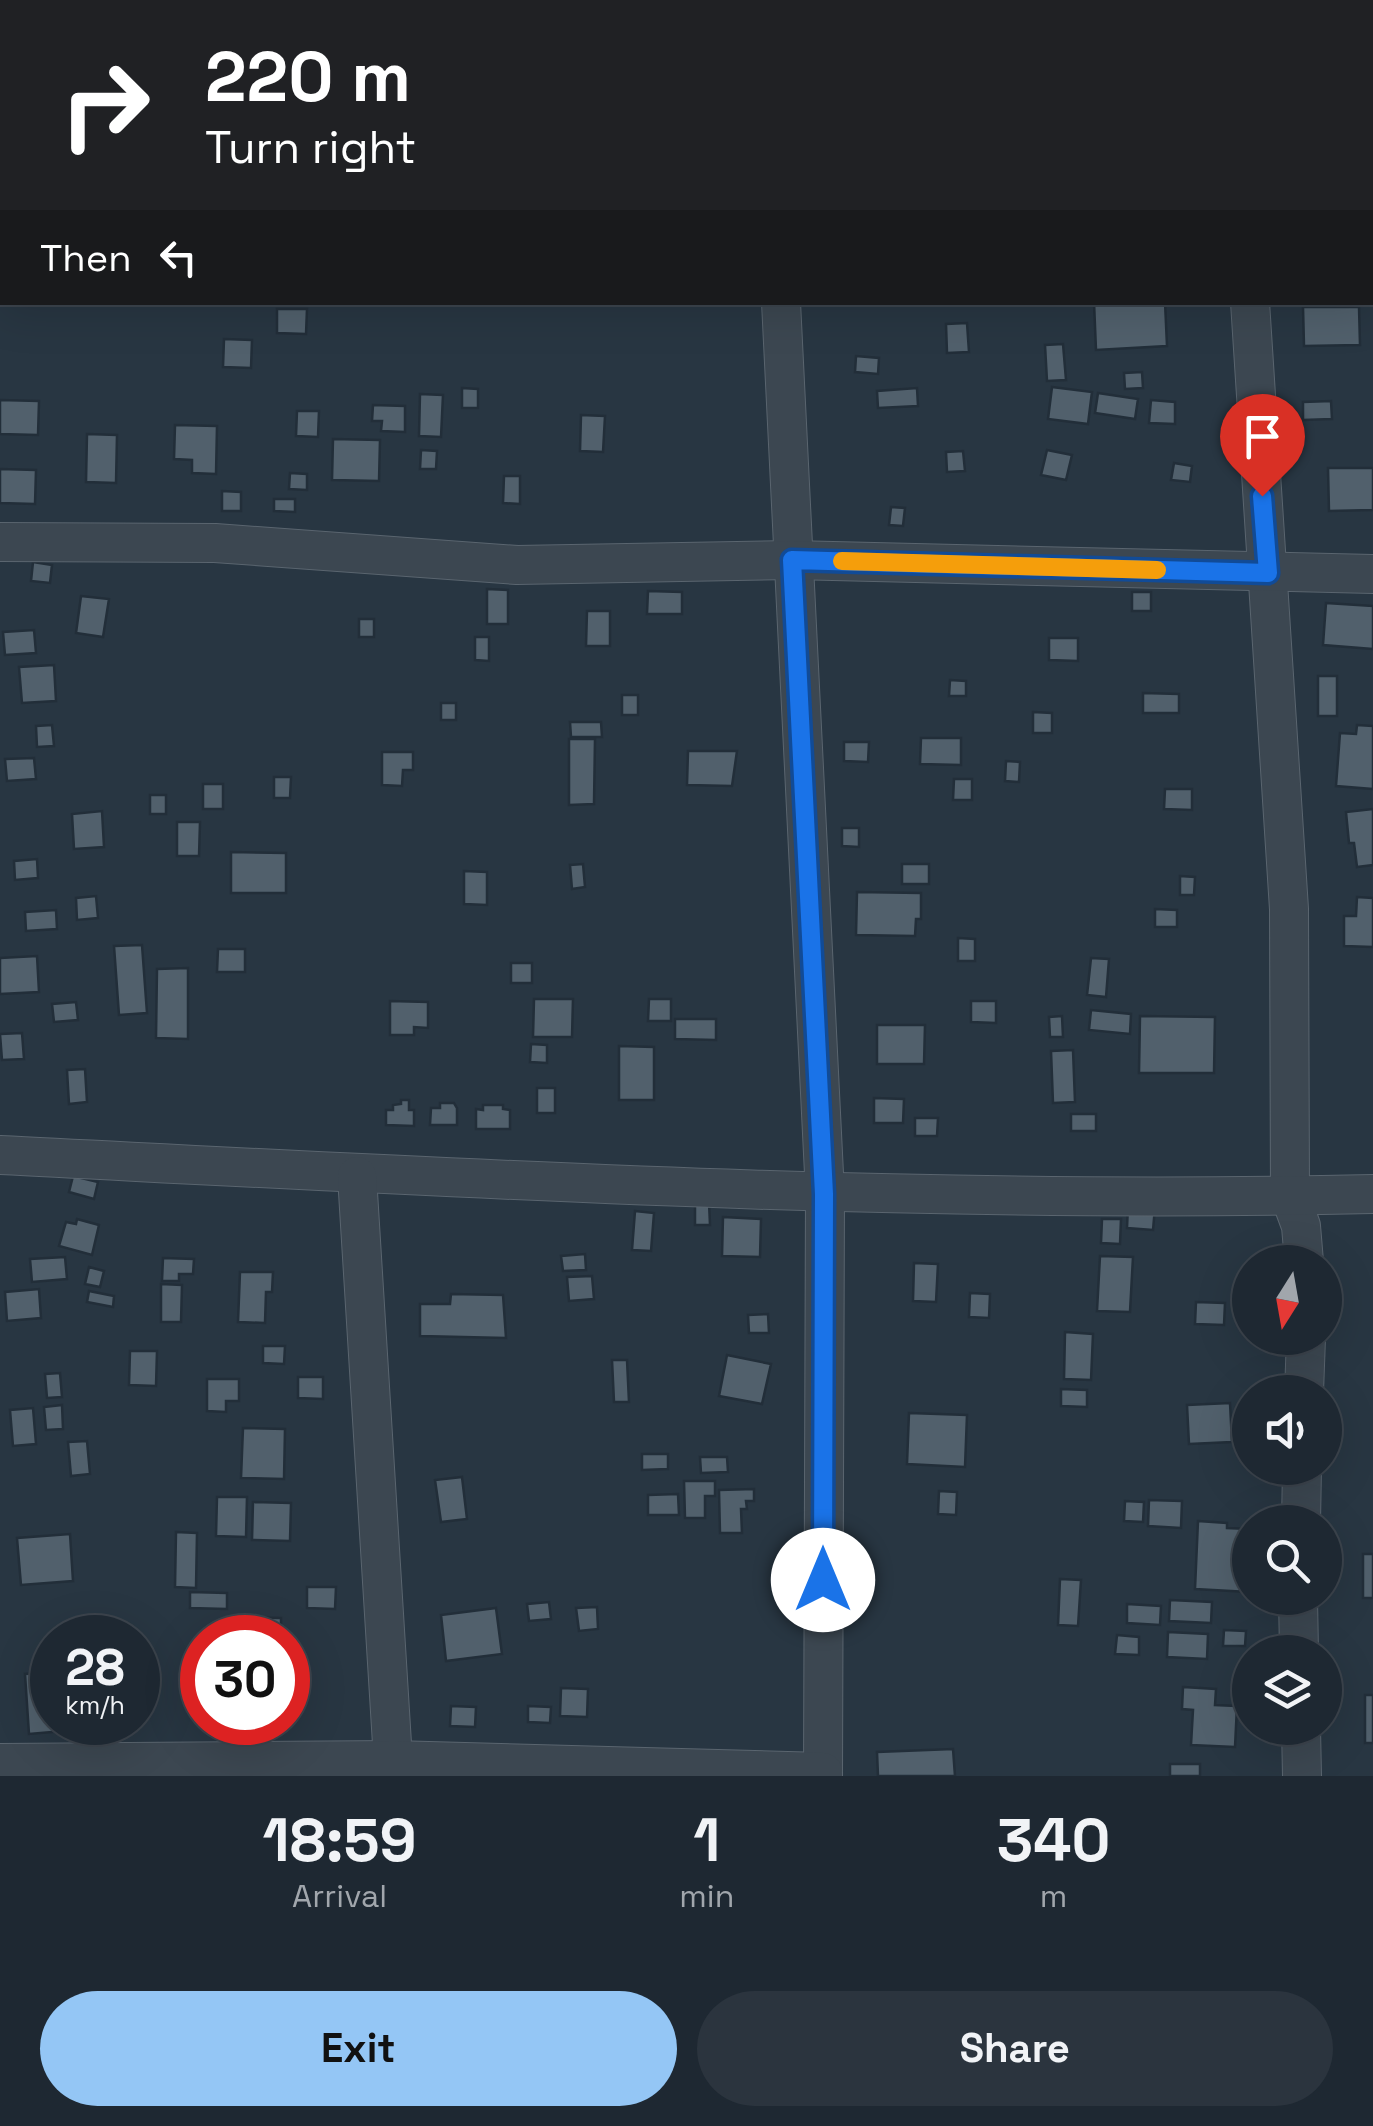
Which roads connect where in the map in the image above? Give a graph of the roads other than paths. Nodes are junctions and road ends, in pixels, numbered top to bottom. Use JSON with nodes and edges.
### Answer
{"nodes":[{"id":1,"x":782,"y":305,"type":"edge"},
{"id":2,"x":1250,"y":305,"type":"edge"},
{"id":3,"x":0,"y":542,"type":"edge"},
{"id":4,"x":792,"y":560,"type":"junction"},
{"id":5,"x":1268,"y":573,"type":"junction"},
{"id":6,"x":1373,"y":574,"type":"edge"},
{"id":7,"x":0,"y":1155,"type":"edge"},
{"id":8,"x":357,"y":1176,"type":"junction"},
{"id":9,"x":824,"y":1194,"type":"junction"},
{"id":10,"x":1373,"y":1194,"type":"edge"},
{"id":11,"x":1290,"y":1196,"type":"junction"},
{"id":12,"x":1302,"y":1245,"type":"edge"},
{"id":13,"x":1301,"y":1745,"type":"edge"},
{"id":14,"x":393,"y":1760,"type":"junction"},
{"id":15,"x":0,"y":1762,"type":"edge"},
{"id":16,"x":326,"y":1770,"type":"edge"},
{"id":17,"x":823,"y":1774,"type":"edge"},
{"id":18,"x":1302,"y":1776,"type":"edge"}],
"edges":[{"from":1,"to":4,"type":"street"},
{"from":2,"to":5,"type":"street"},
{"from":3,"to":4,"type":"street"},
{"from":4,"to":5,"type":"street"},
{"from":4,"to":9,"type":"street"},
{"from":5,"to":6,"type":"street"},
{"from":5,"to":11,"type":"street"},
{"from":7,"to":8,"type":"street"},
{"from":8,"to":9,"type":"street"},
{"from":8,"to":14,"type":"street"},
{"from":9,"to":11,"type":"street"},
{"from":9,"to":17,"type":"street"},
{"from":10,"to":11,"type":"street"},
{"from":11,"to":12,"type":"street"},
{"from":13,"to":18,"type":"street"},
{"from":14,"to":16,"type":"street"},
{"from":14,"to":17,"type":"street"},
{"from":15,"to":16,"type":"street"}]}
